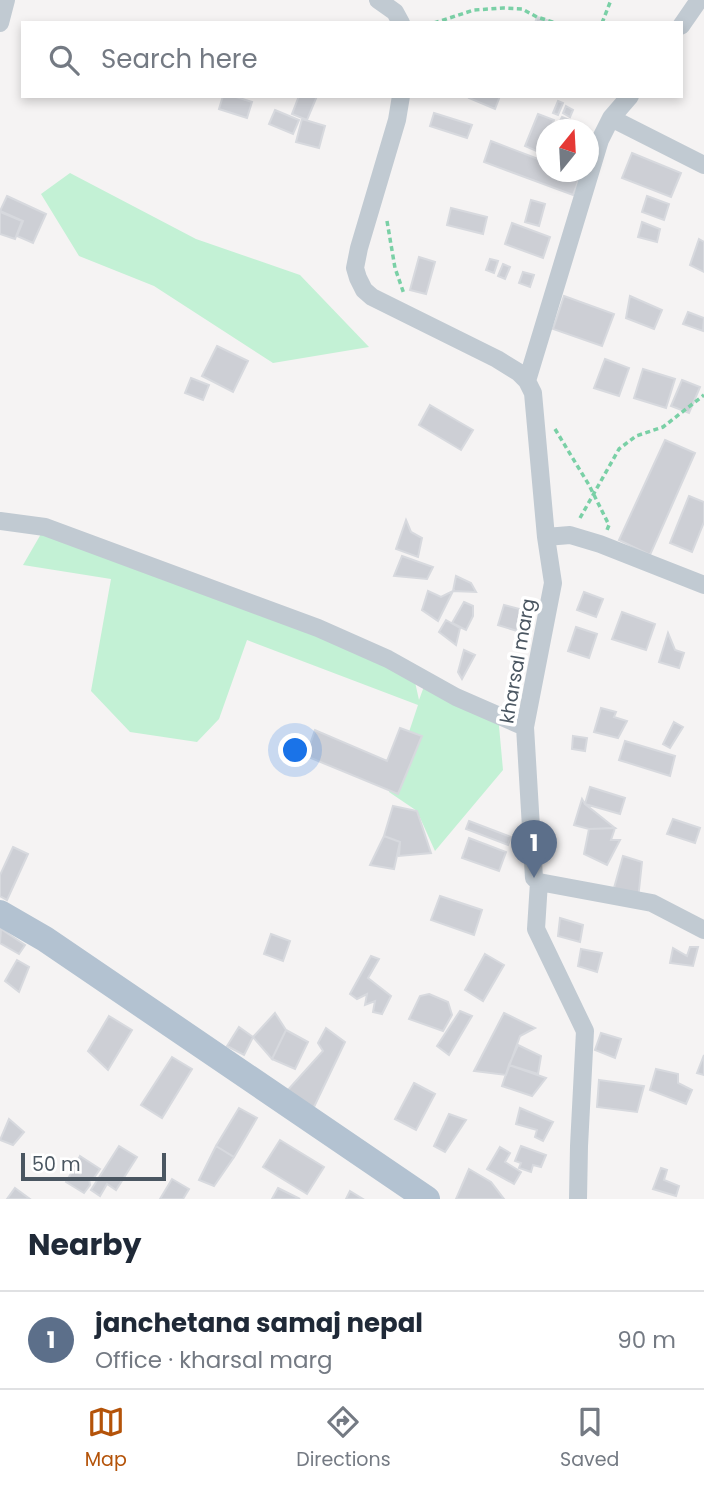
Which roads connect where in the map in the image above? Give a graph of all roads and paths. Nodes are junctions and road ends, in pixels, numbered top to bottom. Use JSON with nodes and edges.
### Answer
{"nodes":[{"id":1,"x":6,"y":0,"type":"edge"},
{"id":2,"x":379,"y":0,"type":"edge"},
{"id":3,"x":611,"y":0,"type":"edge"},
{"id":4,"x":699,"y":0,"type":"edge"},
{"id":5,"x":400,"y":21,"type":"edge"},
{"id":6,"x":440,"y":21,"type":"edge"},
{"id":7,"x":550,"y":21,"type":"edge"},
{"id":8,"x":603,"y":21,"type":"edge"},
{"id":9,"x":0,"y":23,"type":"edge"},
{"id":10,"x":683,"y":23,"type":"edge"},
{"id":11,"x":401,"y":98,"type":"edge"},
{"id":12,"x":628,"y":98,"type":"edge"},
{"id":13,"x":611,"y":118,"type":"junction"},
{"id":14,"x":704,"y":166,"type":"edge"},
{"id":15,"x":386,"y":219,"type":"dead end"},
{"id":16,"x":405,"y":314,"type":"junction"},
{"id":17,"x":527,"y":381,"type":"junction"},
{"id":18,"x":704,"y":395,"type":"edge"},
{"id":19,"x":551,"y":423,"type":"dead end"},
{"id":20,"x":594,"y":495,"type":"junction"},
{"id":21,"x":0,"y":521,"type":"edge"},
{"id":22,"x":570,"y":535,"type":"junction"},
{"id":23,"x":546,"y":537,"type":"junction"},
{"id":24,"x":600,"y":544,"type":"junction"},
{"id":25,"x":704,"y":585,"type":"edge"},
{"id":26,"x":524,"y":727,"type":"junction"},
{"id":27,"x":539,"y":882,"type":"junction"},
{"id":28,"x":0,"y":913,"type":"edge"},
{"id":29,"x":704,"y":930,"type":"edge"},
{"id":30,"x":427,"y":1199,"type":"edge"},
{"id":31,"x":579,"y":1199,"type":"edge"}],
"edges":[{"from":1,"to":9,"type":"street"},
{"from":2,"to":5,"type":"street"},
{"from":3,"to":8,"type":"path"},
{"from":4,"to":10,"type":"street"},
{"from":6,"to":7,"type":"path"},
{"from":11,"to":16,"type":"street"},
{"from":12,"to":13,"type":"street"},
{"from":13,"to":14,"type":"street"},
{"from":13,"to":17,"type":"street"},
{"from":15,"to":16,"type":"path"},
{"from":16,"to":17,"type":"street"},
{"from":17,"to":23,"type":"street","name":"kharsal marg"},
{"from":18,"to":20,"type":"path"},
{"from":19,"to":20,"type":"path"},
{"from":20,"to":22,"type":"path"},
{"from":20,"to":24,"type":"path"},
{"from":21,"to":26,"type":"street"},
{"from":22,"to":23,"type":"street"},
{"from":22,"to":24,"type":"street"},
{"from":23,"to":26,"type":"street","name":"kharsal marg"},
{"from":24,"to":25,"type":"street"},
{"from":26,"to":27,"type":"street","name":"kharsal marg"},
{"from":27,"to":29,"type":"street"},
{"from":27,"to":31,"type":"street","name":"kharsal marg"},
{"from":28,"to":30,"type":"main road"}]}
